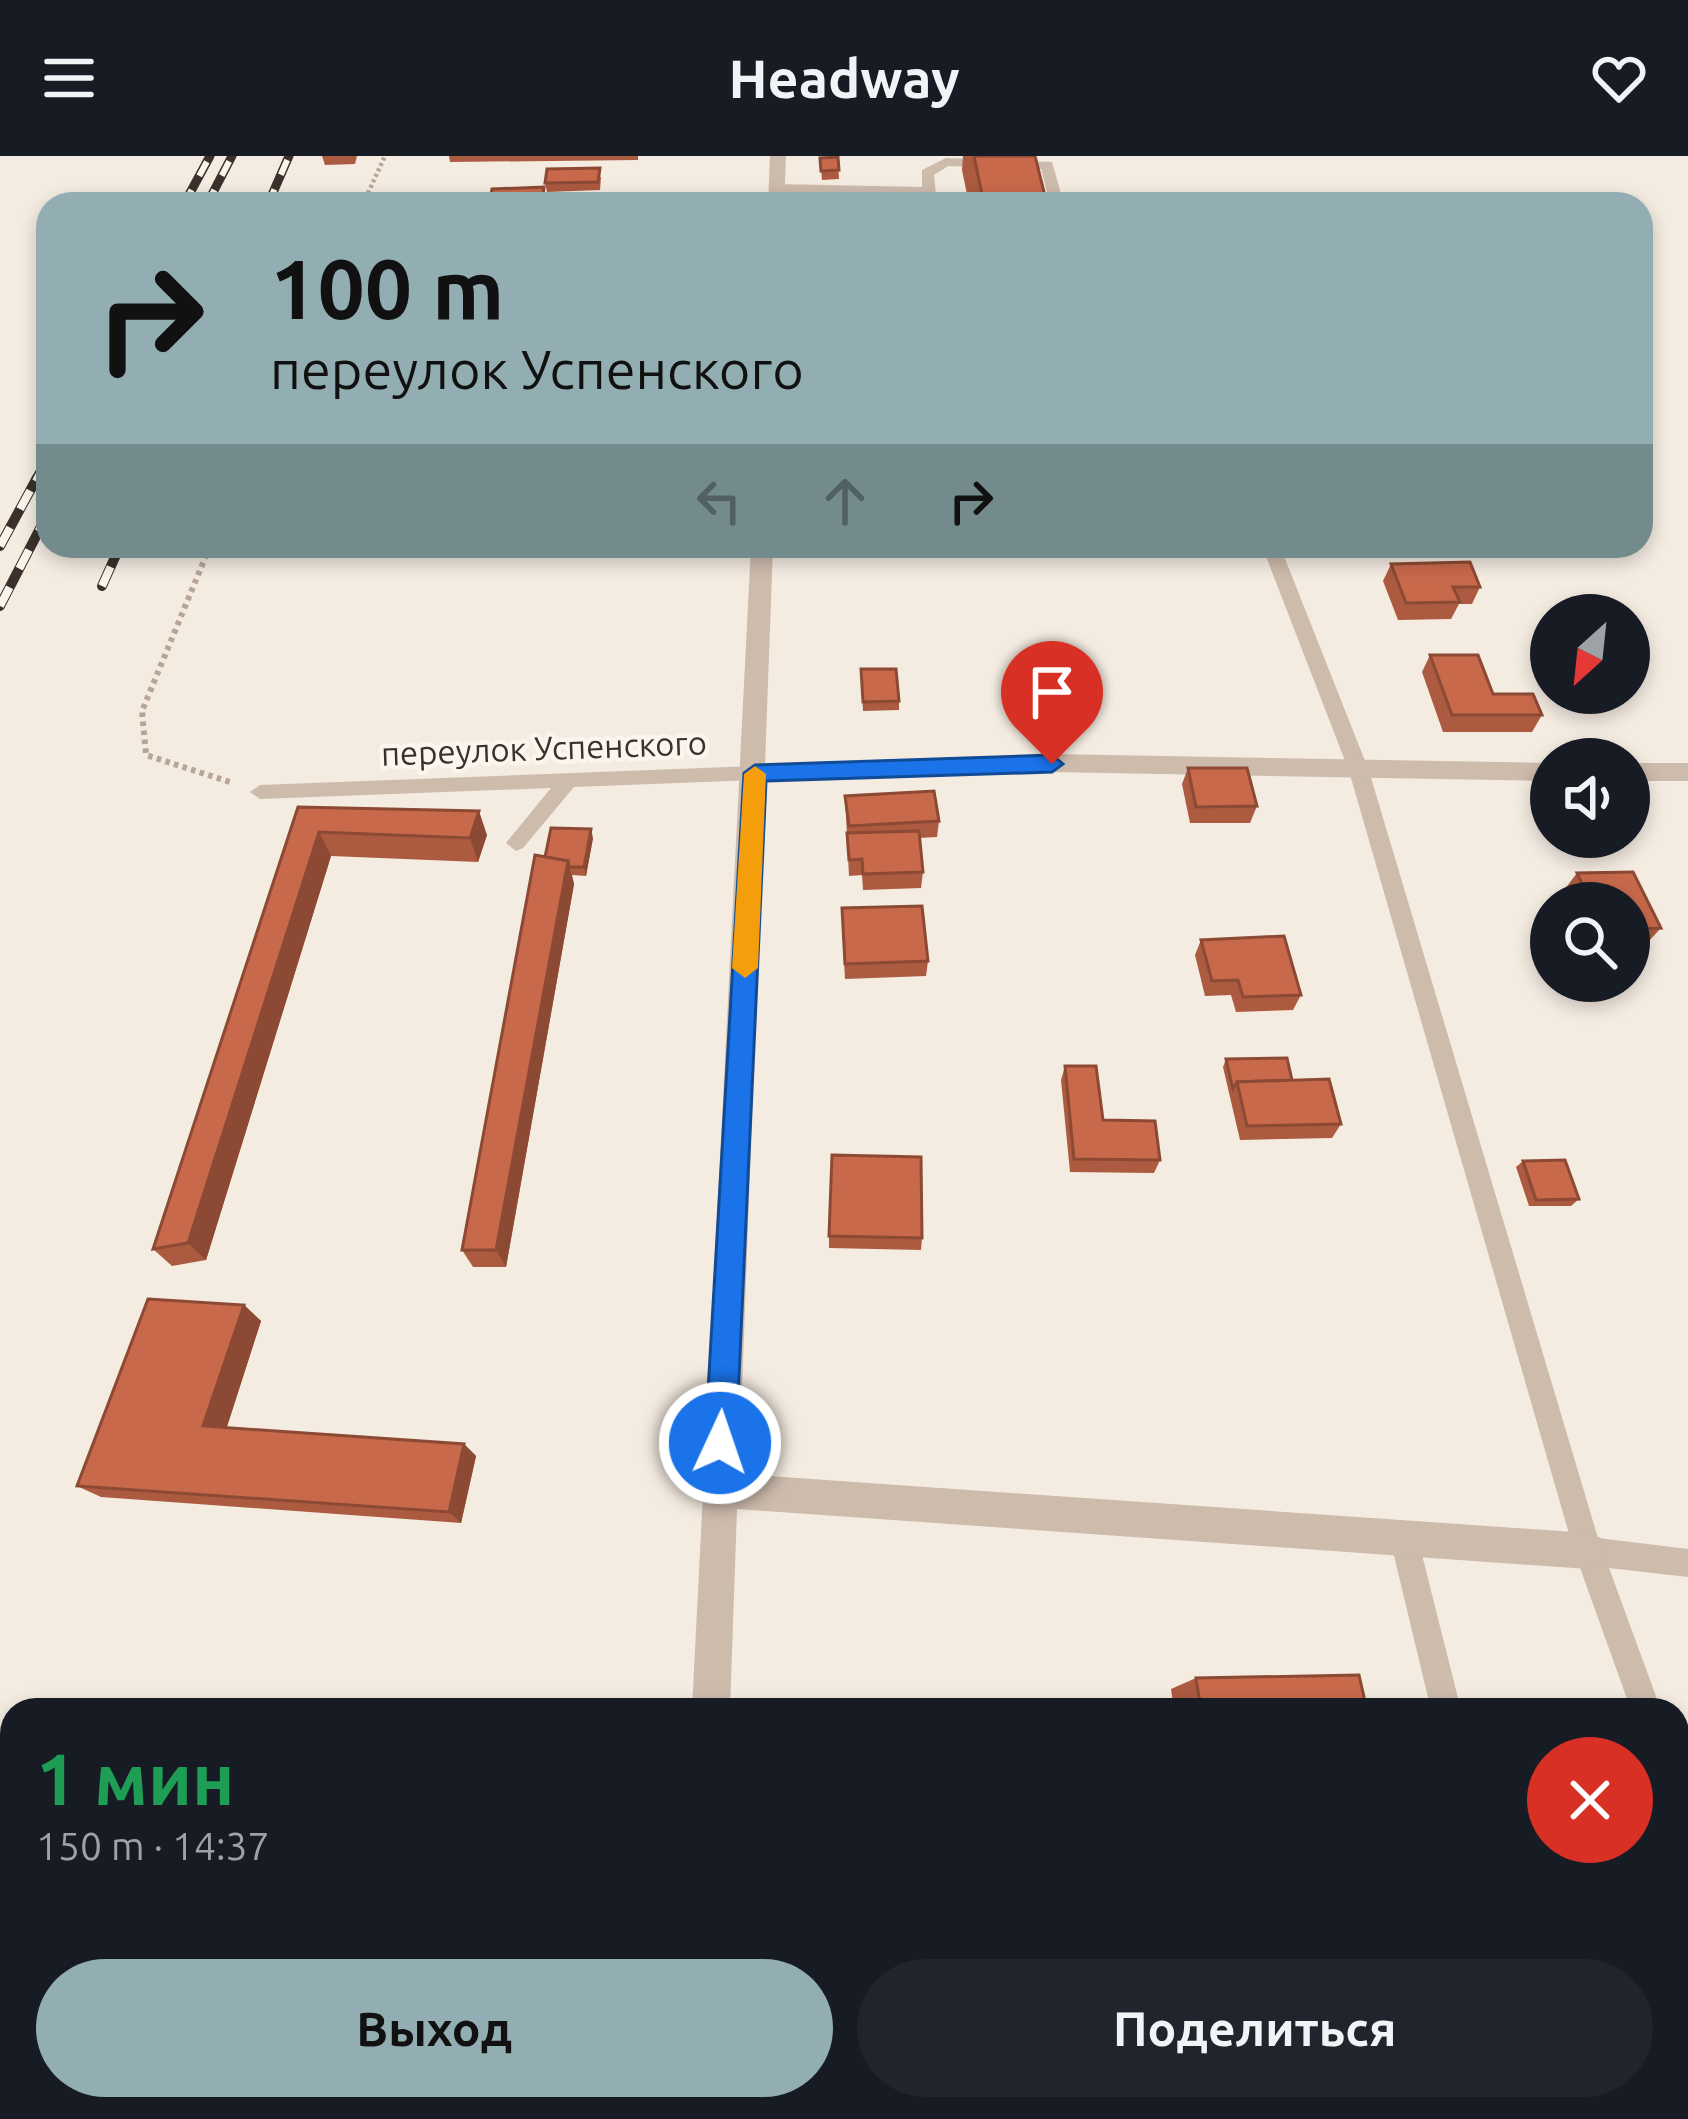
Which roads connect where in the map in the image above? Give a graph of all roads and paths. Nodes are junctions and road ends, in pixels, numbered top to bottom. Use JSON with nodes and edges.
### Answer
{"nodes":[{"id":1,"x":385,"y":156,"type":"edge"},
{"id":2,"x":778,"y":156,"type":"edge"},
{"id":3,"x":368,"y":192,"type":"edge"},
{"id":4,"x":776,"y":192,"type":"edge"},
{"id":5,"x":929,"y":192,"type":"edge"},
{"id":6,"x":1055,"y":192,"type":"edge"},
{"id":7,"x":205,"y":558,"type":"edge"},
{"id":8,"x":762,"y":558,"type":"edge"},
{"id":9,"x":1276,"y":558,"type":"edge"},
{"id":10,"x":1359,"y":772,"type":"junction"},
{"id":11,"x":1530,"y":772,"type":"edge"},
{"id":12,"x":1650,"y":772,"type":"edge"},
{"id":13,"x":1688,"y":772,"type":"edge"},
{"id":14,"x":755,"y":773,"type":"junction"},
{"id":15,"x":569,"y":780,"type":"junction"},
{"id":16,"x":260,"y":792,"type":"joint"},
{"id":17,"x":516,"y":843,"type":"dead end"},
{"id":18,"x":718,"y":1490,"type":"junction"},
{"id":19,"x":1404,"y":1539,"type":"junction"},
{"id":20,"x":1588,"y":1552,"type":"junction"},
{"id":21,"x":1688,"y":1563,"type":"edge"},
{"id":22,"x":711,"y":1698,"type":"edge"},
{"id":23,"x":1443,"y":1698,"type":"edge"},
{"id":24,"x":1642,"y":1698,"type":"edge"}],
"edges":[{"from":1,"to":3,"type":"path"},
{"from":2,"to":4,"type":"street"},
{"from":5,"to":6,"type":"lane"},
{"from":7,"to":16,"type":"path"},
{"from":8,"to":14,"type":"street"},
{"from":9,"to":10,"type":"lane"},
{"from":10,"to":11,"type":"street","name":"переулок Успенского"},
{"from":10,"to":14,"type":"street","name":"переулок Успенского"},
{"from":10,"to":20,"type":"lane"},
{"from":12,"to":13,"type":"street"},
{"from":14,"to":15,"type":"lane","name":"переулок Успенского"},
{"from":14,"to":18,"type":"street"},
{"from":15,"to":16,"type":"lane","name":"переулок Успенского"},
{"from":15,"to":17,"type":"lane"},
{"from":18,"to":19,"type":"street"},
{"from":18,"to":22,"type":"street"},
{"from":19,"to":20,"type":"street"},
{"from":19,"to":23,"type":"lane"},
{"from":20,"to":21,"type":"lane"},
{"from":20,"to":24,"type":"lane"}]}
